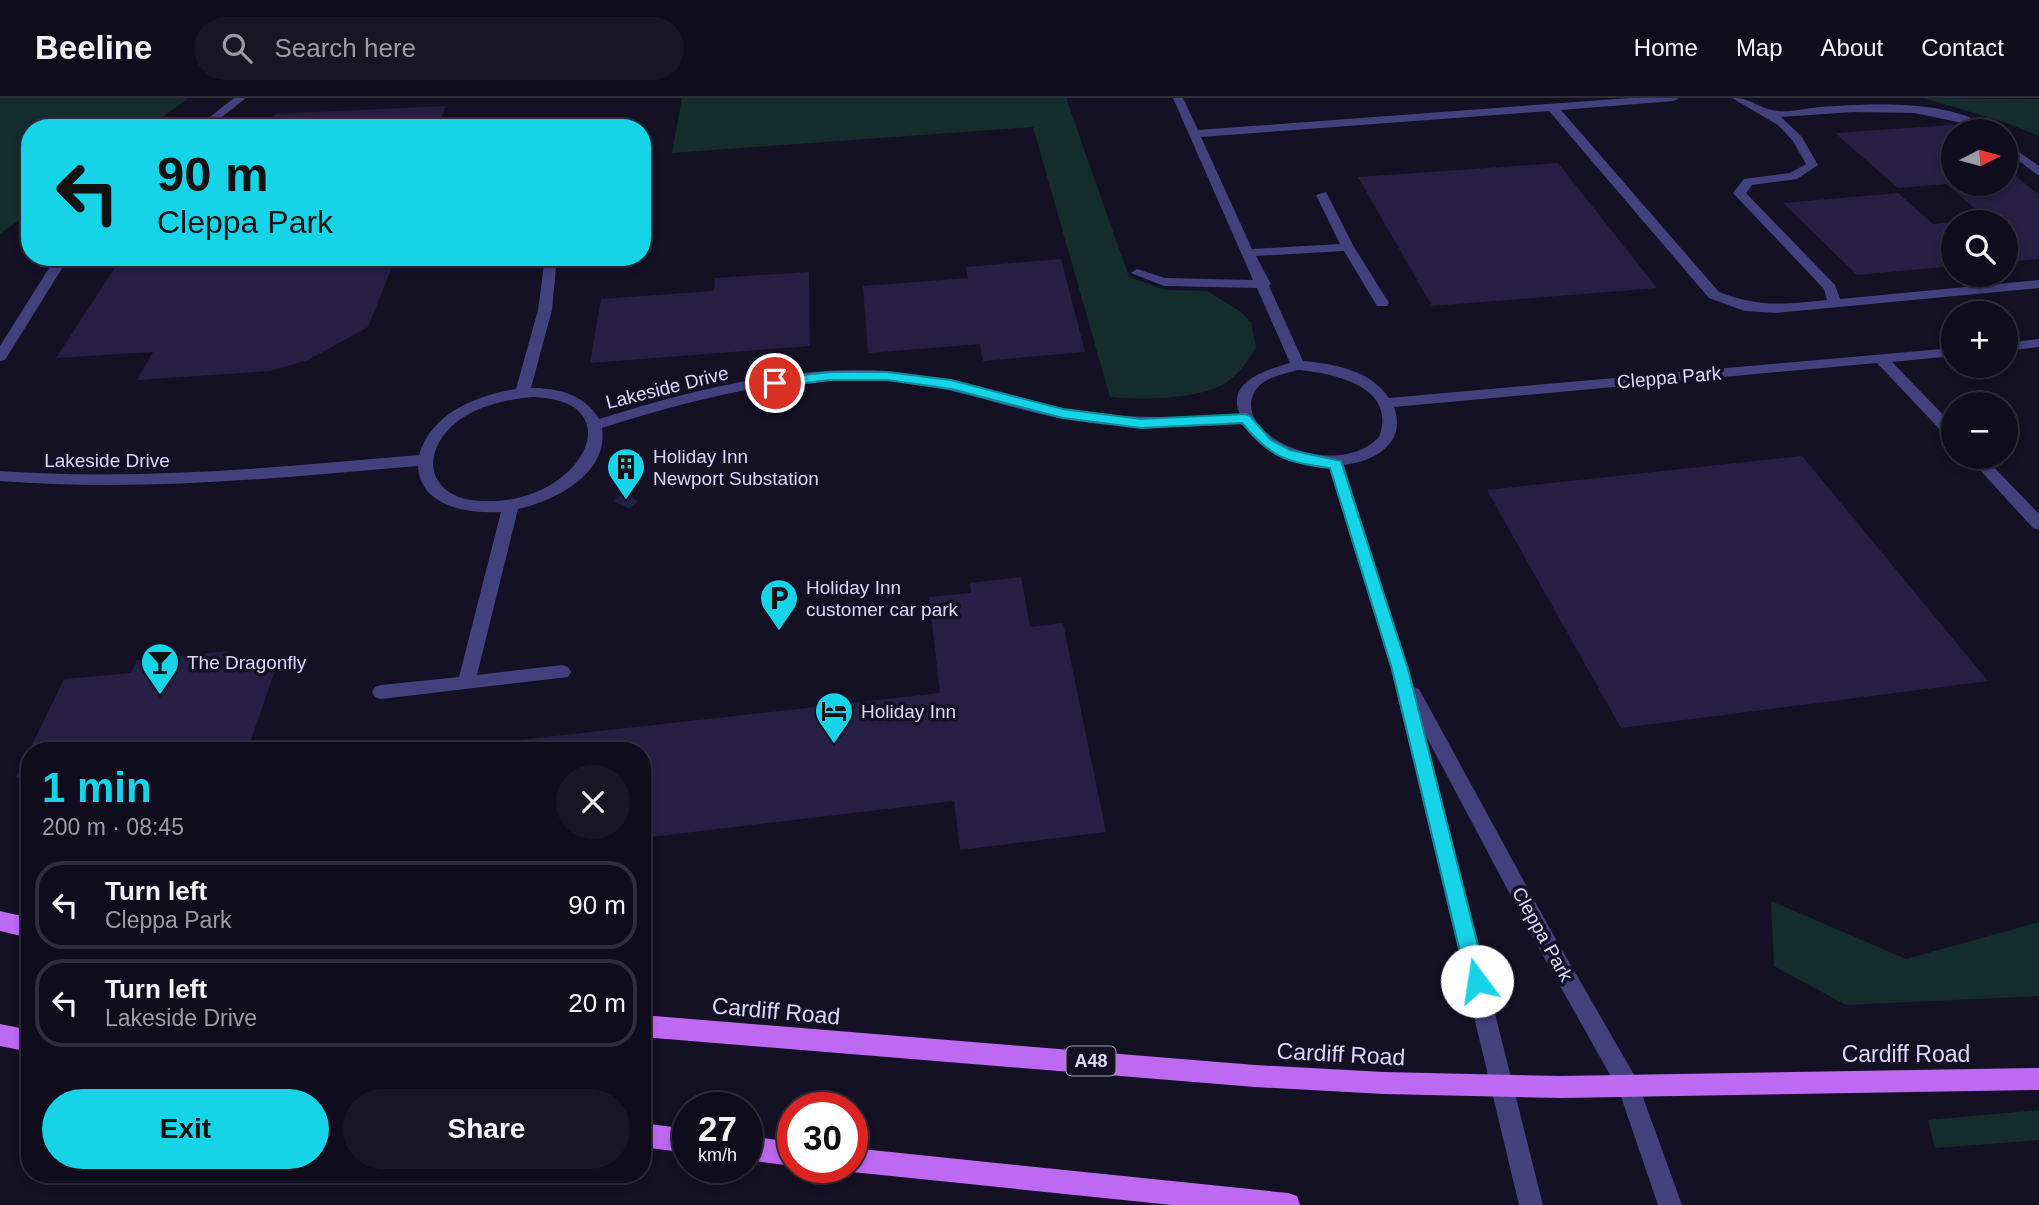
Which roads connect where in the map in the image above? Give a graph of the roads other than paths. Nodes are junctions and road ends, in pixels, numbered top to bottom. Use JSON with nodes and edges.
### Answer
{"nodes":[{"id":1,"x":241,"y":98,"type":"edge"},
{"id":2,"x":1178,"y":98,"type":"edge"},
{"id":3,"x":1674,"y":98,"type":"edge"},
{"id":4,"x":1737,"y":98,"type":"edge"},
{"id":5,"x":1553,"y":108,"type":"junction"},
{"id":6,"x":1773,"y":114,"type":"junction"},
{"id":7,"x":213,"y":119,"type":"edge"},
{"id":8,"x":1963,"y":119,"type":"edge"},
{"id":9,"x":1196,"y":134,"type":"junction"},
{"id":10,"x":2018,"y":155,"type":"edge"},
{"id":11,"x":2039,"y":172,"type":"edge"},
{"id":12,"x":1322,"y":195,"type":"dead end"},
{"id":13,"x":1348,"y":247,"type":"junction"},
{"id":14,"x":1250,"y":253,"type":"junction"},
{"id":15,"x":57,"y":266,"type":"edge"},
{"id":16,"x":550,"y":266,"type":"edge"},
{"id":17,"x":1137,"y":273,"type":"dead end"},
{"id":18,"x":1264,"y":284,"type":"junction"},
{"id":19,"x":2039,"y":284,"type":"edge"},
{"id":20,"x":1382,"y":303,"type":"dead end"},
{"id":21,"x":1835,"y":304,"type":"junction"},
{"id":22,"x":2039,"y":343,"type":"edge"},
{"id":23,"x":2018,"y":346,"type":"edge"},
{"id":24,"x":1941,"y":353,"type":"edge"},
{"id":25,"x":0,"y":357,"type":"edge"},
{"id":26,"x":1881,"y":359,"type":"junction"},
{"id":27,"x":1298,"y":365,"type":"junction"},
{"id":28,"x":522,"y":393,"type":"junction"},
{"id":29,"x":1386,"y":403,"type":"junction"},
{"id":30,"x":1245,"y":419,"type":"junction"},
{"id":31,"x":1941,"y":422,"type":"edge"},
{"id":32,"x":595,"y":425,"type":"junction"},
{"id":33,"x":423,"y":460,"type":"junction"},
{"id":34,"x":1336,"y":464,"type":"junction"},
{"id":35,"x":1986,"y":469,"type":"edge"},
{"id":36,"x":0,"y":476,"type":"edge"},
{"id":37,"x":511,"y":505,"type":"junction"},
{"id":38,"x":2039,"y":524,"type":"edge"},
{"id":39,"x":1400,"y":669,"type":"junction"},
{"id":40,"x":562,"y":672,"type":"dead end"},
{"id":41,"x":466,"y":684,"type":"junction"},
{"id":42,"x":380,"y":691,"type":"dead end"},
{"id":43,"x":0,"y":921,"type":"edge"},
{"id":44,"x":21,"y":926,"type":"edge"},
{"id":45,"x":651,"y":1027,"type":"edge"},
{"id":46,"x":0,"y":1035,"type":"edge"},
{"id":47,"x":21,"y":1039,"type":"edge"},
{"id":48,"x":2037,"y":1079,"type":"edge"},
{"id":49,"x":1503,"y":1086,"type":"junction"},
{"id":50,"x":1628,"y":1086,"type":"junction"},
{"id":51,"x":651,"y":1136,"type":"edge"},
{"id":52,"x":672,"y":1139,"type":"edge"},
{"id":53,"x":868,"y":1162,"type":"edge"},
{"id":54,"x":1288,"y":1205,"type":"edge"},
{"id":55,"x":1531,"y":1205,"type":"edge"},
{"id":56,"x":1670,"y":1205,"type":"edge"}],
"edges":[{"from":1,"to":7,"type":"street"},
{"from":2,"to":9,"type":"street"},
{"from":3,"to":5,"type":"street"},
{"from":4,"to":6,"type":"street"},
{"from":5,"to":9,"type":"street"},
{"from":5,"to":21,"type":"street"},
{"from":6,"to":8,"type":"street"},
{"from":6,"to":21,"type":"street"},
{"from":9,"to":14,"type":"street"},
{"from":10,"to":11,"type":"street"},
{"from":12,"to":13,"type":"street"},
{"from":13,"to":14,"type":"street"},
{"from":13,"to":20,"type":"street"},
{"from":14,"to":18,"type":"street"},
{"from":15,"to":25,"type":"street"},
{"from":16,"to":28,"type":"street"},
{"from":17,"to":18,"type":"street"},
{"from":18,"to":27,"type":"street"},
{"from":19,"to":21,"type":"street"},
{"from":22,"to":23,"type":"street"},
{"from":24,"to":26,"type":"street","name":"Cleppa Park"},
{"from":26,"to":29,"type":"street","name":"Cleppa Park"},
{"from":26,"to":31,"type":"street"},
{"from":27,"to":29,"type":"street"},
{"from":27,"to":30,"type":"street"},
{"from":28,"to":32,"type":"street","name":"Lakeside Drive"},
{"from":28,"to":33,"type":"street","name":"Lakeside Drive"},
{"from":29,"to":34,"type":"street"},
{"from":30,"to":32,"type":"street","name":"Lakeside Drive"},
{"from":30,"to":34,"type":"street"},
{"from":32,"to":37,"type":"street","name":"Lakeside Drive"},
{"from":33,"to":36,"type":"street","name":"Lakeside Drive"},
{"from":33,"to":37,"type":"street","name":"Lakeside Drive"},
{"from":34,"to":39,"type":"street","name":"Cleppa Park"},
{"from":35,"to":38,"type":"street"},
{"from":37,"to":41,"type":"street"},
{"from":39,"to":49,"type":"street","name":"Cleppa Park"},
{"from":39,"to":50,"type":"street","name":"Cleppa Park"},
{"from":40,"to":41,"type":"street"},
{"from":41,"to":42,"type":"street"},
{"from":43,"to":44,"type":"main road"},
{"from":45,"to":49,"type":"main road","name":"Cardiff Road","number":"A48"},
{"from":46,"to":47,"type":"main road"},
{"from":48,"to":50,"type":"main road","name":"Cardiff Road"},
{"from":49,"to":50,"type":"main road","name":"Cardiff Road","number":"A48"},
{"from":49,"to":55,"type":"street","name":"Cleppa Park"},
{"from":50,"to":56,"type":"street","name":"Cleppa Park"},
{"from":51,"to":52,"type":"main road"},
{"from":53,"to":54,"type":"main road"}]}
